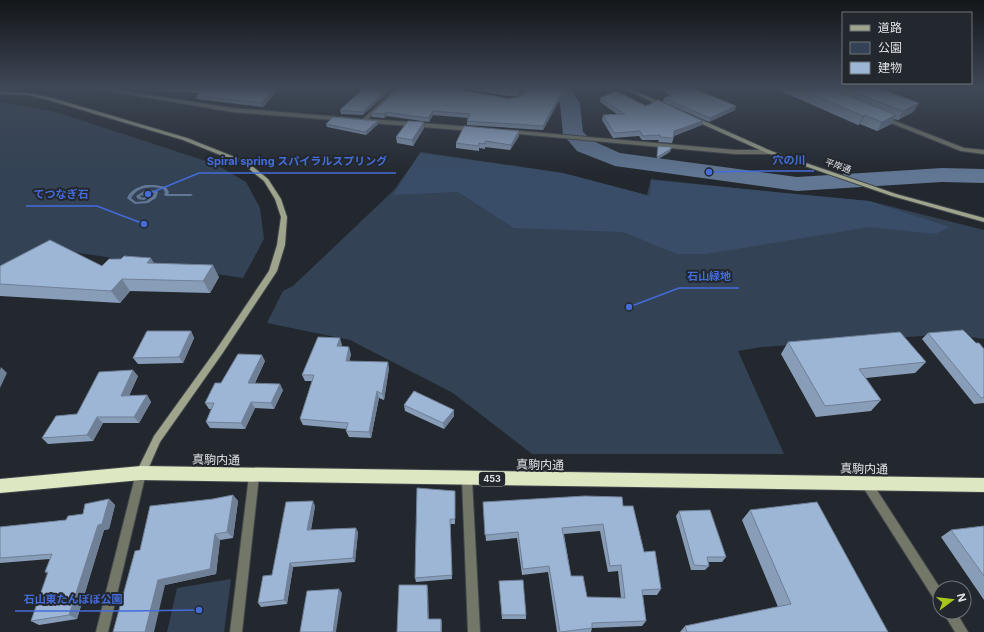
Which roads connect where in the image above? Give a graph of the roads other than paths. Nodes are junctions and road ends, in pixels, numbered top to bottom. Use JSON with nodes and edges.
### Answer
{"nodes":[{"id":1,"x":113,"y":117,"type":"edge"},
{"id":2,"x":343,"y":117,"type":"edge"},
{"id":3,"x":692,"y":117,"type":"edge"},
{"id":4,"x":880,"y":117,"type":"edge"},
{"id":5,"x":365,"y":119,"type":"joint"},
{"id":6,"x":478,"y":129,"type":"edge"},
{"id":7,"x":501,"y":131,"type":"edge"},
{"id":8,"x":769,"y":152,"type":"junction"},
{"id":9,"x":984,"y":152,"type":"edge"},
{"id":10,"x":984,"y":220,"type":"edge"},
{"id":11,"x":140,"y":473,"type":"junction"},
{"id":12,"x":254,"y":476,"type":"junction"},
{"id":13,"x":467,"y":479,"type":"junction"},
{"id":14,"x":868,"y":484,"type":"junction"},
{"id":15,"x":984,"y":485,"type":"edge"},
{"id":16,"x":0,"y":486,"type":"edge"},
{"id":17,"x":932,"y":585,"type":"edge"},
{"id":18,"x":954,"y":620,"type":"edge"},
{"id":19,"x":102,"y":632,"type":"edge"},
{"id":20,"x":236,"y":632,"type":"edge"},
{"id":21,"x":474,"y":632,"type":"edge"},
{"id":22,"x":962,"y":632,"type":"edge"}],
"edges":[{"from":1,"to":11,"type":"street"},
{"from":2,"to":5,"type":"street"},
{"from":3,"to":8,"type":"street","name":"平岸通"},
{"from":4,"to":9,"type":"street"},
{"from":5,"to":6,"type":"street"},
{"from":7,"to":8,"type":"street"},
{"from":8,"to":10,"type":"street","name":"平岸通"},
{"from":11,"to":12,"type":"highway","name":"真駒内通","number":"453"},
{"from":11,"to":16,"type":"highway","name":"真駒内通","number":"453"},
{"from":11,"to":19,"type":"street"},
{"from":12,"to":13,"type":"highway","name":"真駒内通","number":"453"},
{"from":12,"to":20,"type":"street"},
{"from":13,"to":14,"type":"highway","name":"真駒内通","number":"453"},
{"from":13,"to":21,"type":"street"},
{"from":14,"to":15,"type":"highway","name":"真駒内通","number":"453"},
{"from":14,"to":17,"type":"street"},
{"from":18,"to":22,"type":"street"}]}
